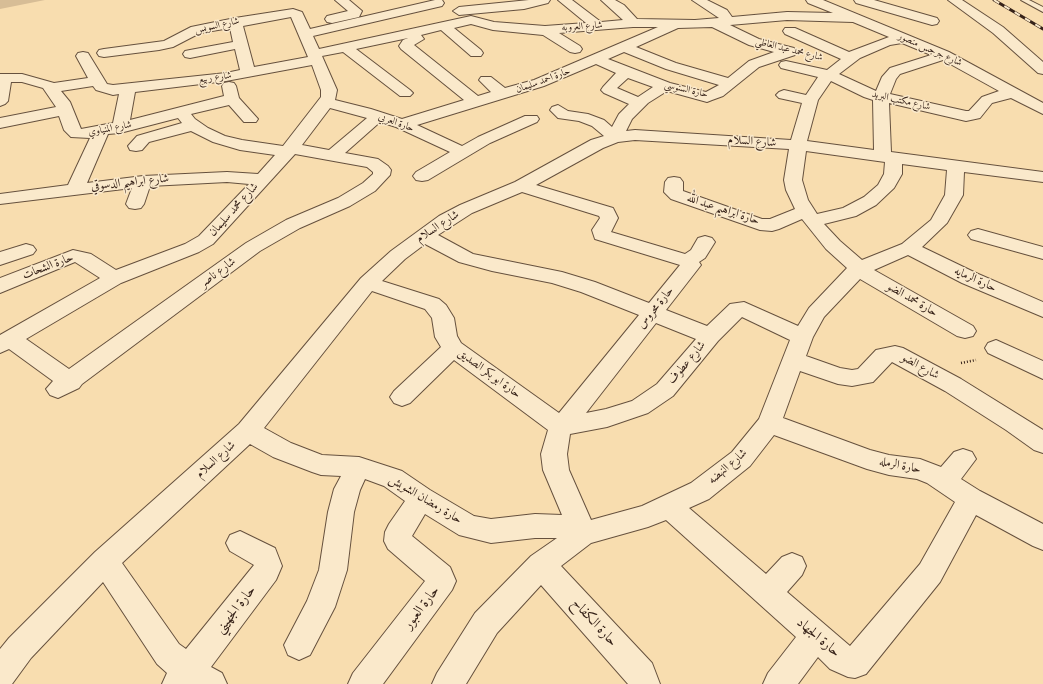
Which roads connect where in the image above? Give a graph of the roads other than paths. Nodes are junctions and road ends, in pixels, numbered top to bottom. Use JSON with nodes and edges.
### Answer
{"nodes":[{"id":1,"x":341,"y":0,"type":"edge"},
{"id":2,"x":544,"y":0,"type":"edge"},
{"id":3,"x":564,"y":0,"type":"edge"},
{"id":4,"x":607,"y":0,"type":"edge"},
{"id":5,"x":698,"y":0,"type":"edge"},
{"id":6,"x":814,"y":0,"type":"edge"},
{"id":7,"x":860,"y":0,"type":"edge"},
{"id":8,"x":1024,"y":0,"type":"edge"},
{"id":9,"x":435,"y":1,"type":"edge"},
{"id":10,"x":727,"y":2,"type":"dead end"},
{"id":11,"x":710,"y":6,"type":"junction"},
{"id":12,"x":943,"y":7,"type":"edge"},
{"id":13,"x":1043,"y":10,"type":"edge"},
{"id":14,"x":455,"y":11,"type":"junction"},
{"id":15,"x":854,"y":18,"type":"junction"},
{"id":16,"x":471,"y":20,"type":"junction"},
{"id":17,"x":235,"y":22,"type":"junction"},
{"id":18,"x":721,"y":22,"type":"junction"},
{"id":19,"x":633,"y":23,"type":"junction"},
{"id":20,"x":678,"y":24,"type":"junction"},
{"id":21,"x":444,"y":26,"type":"junction"},
{"id":22,"x":598,"y":26,"type":"junction"},
{"id":23,"x":304,"y":30,"type":"junction"},
{"id":24,"x":545,"y":30,"type":"junction"},
{"id":25,"x":790,"y":31,"type":"dead end"},
{"id":26,"x":411,"y":33,"type":"junction"},
{"id":27,"x":183,"y":35,"type":"junction"},
{"id":28,"x":507,"y":40,"type":"dead end"},
{"id":29,"x":910,"y":40,"type":"junction"},
{"id":30,"x":756,"y":43,"type":"junction"},
{"id":31,"x":242,"y":44,"type":"junction"},
{"id":32,"x":730,"y":46,"type":"dead end"},
{"id":33,"x":345,"y":47,"type":"junction"},
{"id":34,"x":625,"y":47,"type":"junction"},
{"id":35,"x":575,"y":49,"type":"dead end"},
{"id":36,"x":104,"y":53,"type":"dead end"},
{"id":37,"x":476,"y":53,"type":"dead end"},
{"id":38,"x":944,"y":55,"type":"junction"},
{"id":39,"x":83,"y":56,"type":"dead end"},
{"id":40,"x":316,"y":57,"type":"junction"},
{"id":41,"x":787,"y":58,"type":"junction"},
{"id":42,"x":597,"y":59,"type":"junction"},
{"id":43,"x":846,"y":60,"type":"junction"},
{"id":44,"x":1043,"y":70,"type":"edge"},
{"id":45,"x":626,"y":72,"type":"junction"},
{"id":46,"x":248,"y":73,"type":"junction"},
{"id":47,"x":829,"y":75,"type":"junction"},
{"id":48,"x":2,"y":77,"type":"edge"},
{"id":49,"x":226,"y":77,"type":"junction"},
{"id":50,"x":486,"y":80,"type":"dead end"},
{"id":51,"x":97,"y":81,"type":"junction"},
{"id":52,"x":730,"y":83,"type":"junction"},
{"id":53,"x":665,"y":86,"type":"junction"},
{"id":54,"x":52,"y":88,"type":"junction"},
{"id":55,"x":121,"y":90,"type":"junction"},
{"id":56,"x":1013,"y":92,"type":"junction"},
{"id":57,"x":404,"y":93,"type":"dead end"},
{"id":58,"x":503,"y":95,"type":"junction"},
{"id":59,"x":784,"y":95,"type":"dead end"},
{"id":60,"x":1,"y":96,"type":"edge"},
{"id":61,"x":882,"y":97,"type":"junction"},
{"id":62,"x":232,"y":99,"type":"junction"},
{"id":63,"x":810,"y":100,"type":"junction"},
{"id":64,"x":477,"y":103,"type":"junction"},
{"id":65,"x":639,"y":103,"type":"junction"},
{"id":66,"x":326,"y":104,"type":"junction"},
{"id":67,"x":1043,"y":109,"type":"edge"},
{"id":68,"x":65,"y":110,"type":"junction"},
{"id":69,"x":558,"y":110,"type":"dead end"},
{"id":70,"x":182,"y":113,"type":"junction"},
{"id":71,"x":378,"y":116,"type":"junction"},
{"id":72,"x":250,"y":119,"type":"dead end"},
{"id":73,"x":531,"y":119,"type":"dead end"},
{"id":74,"x":0,"y":123,"type":"edge"},
{"id":75,"x":402,"y":124,"type":"junction"},
{"id":76,"x":193,"y":125,"type":"junction"},
{"id":77,"x":120,"y":128,"type":"junction"},
{"id":78,"x":101,"y":131,"type":"junction"},
{"id":79,"x":615,"y":138,"type":"junction"},
{"id":80,"x":798,"y":145,"type":"junction"},
{"id":81,"x":136,"y":146,"type":"dead end"},
{"id":82,"x":289,"y":150,"type":"junction"},
{"id":83,"x":463,"y":152,"type":"junction"},
{"id":84,"x":334,"y":154,"type":"junction"},
{"id":85,"x":889,"y":157,"type":"junction"},
{"id":86,"x":956,"y":166,"type":"junction"},
{"id":87,"x":422,"y":176,"type":"dead end"},
{"id":88,"x":1043,"y":177,"type":"edge"},
{"id":89,"x":261,"y":179,"type":"junction"},
{"id":90,"x":143,"y":181,"type":"junction"},
{"id":91,"x":674,"y":182,"type":"dead end"},
{"id":92,"x":521,"y":186,"type":"junction"},
{"id":93,"x":75,"y":189,"type":"junction"},
{"id":94,"x":0,"y":199,"type":"edge"},
{"id":95,"x":135,"y":204,"type":"dead end"},
{"id":96,"x":808,"y":216,"type":"junction"},
{"id":97,"x":978,"y":234,"type":"dead end"},
{"id":98,"x":423,"y":235,"type":"junction"},
{"id":99,"x":705,"y":242,"type":"dead end"},
{"id":100,"x":909,"y":248,"type":"junction"},
{"id":101,"x":26,"y":250,"type":"dead end"},
{"id":102,"x":1043,"y":253,"type":"edge"},
{"id":103,"x":0,"y":259,"type":"edge"},
{"id":104,"x":688,"y":261,"type":"junction"},
{"id":105,"x":858,"y":269,"type":"junction"},
{"id":106,"x":114,"y":278,"type":"junction"},
{"id":107,"x":368,"y":282,"type":"junction"},
{"id":108,"x":0,"y":286,"type":"edge"},
{"id":109,"x":1043,"y":310,"type":"edge"},
{"id":110,"x":653,"y":312,"type":"junction"},
{"id":111,"x":965,"y":331,"type":"dead end"},
{"id":112,"x":710,"y":336,"type":"junction"},
{"id":113,"x":802,"y":337,"type":"junction"},
{"id":114,"x":5,"y":342,"type":"edge"},
{"id":115,"x":453,"y":348,"type":"junction"},
{"id":116,"x":996,"y":348,"type":"road end"},
{"id":117,"x":792,"y":360,"type":"junction"},
{"id":118,"x":1043,"y":371,"type":"edge"},
{"id":119,"x":402,"y":397,"type":"dead end"},
{"id":120,"x":769,"y":422,"type":"junction"},
{"id":121,"x":561,"y":427,"type":"junction"},
{"id":122,"x":248,"y":431,"type":"junction"},
{"id":123,"x":1043,"y":443,"type":"edge"},
{"id":124,"x":963,"y":459,"type":"dead end"},
{"id":125,"x":359,"y":467,"type":"junction"},
{"id":126,"x":944,"y":480,"type":"junction"},
{"id":127,"x":421,"y":498,"type":"junction"},
{"id":128,"x":971,"y":499,"type":"junction"},
{"id":129,"x":668,"y":506,"type":"junction"},
{"id":130,"x":583,"y":534,"type":"junction"},
{"id":131,"x":1043,"y":538,"type":"edge"},
{"id":132,"x":240,"y":543,"type":"dead end"},
{"id":133,"x":105,"y":561,"type":"junction"},
{"id":134,"x":541,"y":565,"type":"junction"},
{"id":135,"x":792,"y":566,"type":"dead end"},
{"id":136,"x":767,"y":594,"type":"junction"},
{"id":137,"x":815,"y":636,"type":"junction"},
{"id":138,"x":299,"y":645,"type":"dead end"},
{"id":139,"x":0,"y":674,"type":"edge"},
{"id":140,"x":192,"y":680,"type":"edge"},
{"id":141,"x":364,"y":684,"type":"edge"},
{"id":142,"x":448,"y":684,"type":"edge"},
{"id":143,"x":644,"y":684,"type":"edge"},
{"id":144,"x":779,"y":684,"type":"edge"}],
"edges":[{"from":1,"to":23,"type":"street"},
{"from":2,"to":14,"type":"street"},
{"from":3,"to":22,"type":"street"},
{"from":4,"to":19,"type":"street"},
{"from":5,"to":11,"type":"street"},
{"from":6,"to":15,"type":"street","name":"شارع جرجس منصور"},
{"from":7,"to":12,"type":"street"},
{"from":8,"to":13,"type":"lane"},
{"from":9,"to":14,"type":"street"},
{"from":9,"to":23,"type":"street"},
{"from":10,"to":11,"type":"street"},
{"from":11,"to":18,"type":"street"},
{"from":12,"to":29,"type":"street"},
{"from":12,"to":44,"type":"street"},
{"from":14,"to":16,"type":"street"},
{"from":15,"to":18,"type":"street","name":"شارع العروبه"},
{"from":15,"to":29,"type":"street","name":"شارع جرجس منصور"},
{"from":16,"to":21,"type":"street","name":"شارع العروبه"},
{"from":16,"to":24,"type":"street","name":"شارع العروبه"},
{"from":17,"to":23,"type":"street","name":"شارع السويس"},
{"from":17,"to":27,"type":"street","name":"شارع السويس"},
{"from":17,"to":31,"type":"street"},
{"from":18,"to":20,"type":"street","name":"شارع العروبه"},
{"from":18,"to":30,"type":"street","name":"شارع محمد عبد العاطي"},
{"from":19,"to":20,"type":"street","name":"شارع العروبه"},
{"from":19,"to":22,"type":"street","name":"شارع العروبه"},
{"from":20,"to":34,"type":"street","name":"حارة احمد سليمان"},
{"from":21,"to":26,"type":"street","name":"شارع العروبه"},
{"from":21,"to":37,"type":"street"},
{"from":22,"to":24,"type":"street","name":"شارع العروبه"},
{"from":23,"to":40,"type":"street"},
{"from":24,"to":28,"type":"street"},
{"from":24,"to":35,"type":"street"},
{"from":25,"to":43,"type":"street"},
{"from":26,"to":33,"type":"street","name":"شارع العروبه"},
{"from":26,"to":64,"type":"street"},
{"from":27,"to":31,"type":"street"},
{"from":27,"to":36,"type":"street","name":"شارع السويس"},
{"from":29,"to":38,"type":"street","name":"شارع جرجس منصور"},
{"from":29,"to":43,"type":"street"},
{"from":30,"to":32,"type":"street"},
{"from":30,"to":41,"type":"street","name":"شارع محمد عبد العاطي"},
{"from":31,"to":46,"type":"street"},
{"from":33,"to":40,"type":"street","name":"شارع العروبه"},
{"from":33,"to":57,"type":"street"},
{"from":34,"to":42,"type":"street","name":"حارة احمد سليمان"},
{"from":34,"to":52,"type":"street"},
{"from":38,"to":56,"type":"street","name":"شارع جرجس منصور"},
{"from":38,"to":61,"type":"street"},
{"from":39,"to":51,"type":"street"},
{"from":40,"to":46,"type":"street","name":"شارع ربيع"},
{"from":40,"to":66,"type":"street"},
{"from":41,"to":43,"type":"street","name":"شارع محمد عبد العاطي"},
{"from":41,"to":47,"type":"street","name":"شارع مكتب البريد"},
{"from":41,"to":52,"type":"street","name":"حارة السنوسي"},
{"from":42,"to":45,"type":"street","name":"حارة السنوسي"},
{"from":42,"to":58,"type":"street","name":"حارة احمد سليمان"},
{"from":43,"to":47,"type":"street"},
{"from":45,"to":53,"type":"street","name":"حارة السنوسي"},
{"from":45,"to":65,"type":"street"},
{"from":46,"to":49,"type":"street","name":"شارع ربيع"},
{"from":47,"to":61,"type":"street","name":"شارع مكتب البريد"},
{"from":47,"to":63,"type":"street"},
{"from":48,"to":54,"type":"street"},
{"from":48,"to":60,"type":"street"},
{"from":49,"to":55,"type":"street","name":"شارع ربيع"},
{"from":49,"to":62,"type":"street"},
{"from":50,"to":58,"type":"street"},
{"from":51,"to":54,"type":"street"},
{"from":51,"to":55,"type":"street"},
{"from":52,"to":53,"type":"street","name":"حارة السنوسي"},
{"from":53,"to":65,"type":"street"},
{"from":54,"to":68,"type":"street"},
{"from":55,"to":77,"type":"street"},
{"from":56,"to":61,"type":"street","name":"شارع مكتب البريد"},
{"from":56,"to":67,"type":"street","name":"شارع جرجس منصور"},
{"from":58,"to":64,"type":"street","name":"حارة احمد سليمان"},
{"from":59,"to":63,"type":"street"},
{"from":61,"to":85,"type":"street"},
{"from":62,"to":70,"type":"street","name":"شارع المنياوي"},
{"from":62,"to":72,"type":"street"},
{"from":63,"to":80,"type":"street"},
{"from":64,"to":75,"type":"street","name":"حارة احمد سليمان"},
{"from":65,"to":79,"type":"street"},
{"from":66,"to":71,"type":"street","name":"حارة العربي"},
{"from":66,"to":82,"type":"street","name":"شارع محمد سليمان"},
{"from":68,"to":74,"type":"street"},
{"from":68,"to":78,"type":"street","name":"شارع المنياوي"},
{"from":69,"to":79,"type":"street"},
{"from":70,"to":76,"type":"street"},
{"from":70,"to":77,"type":"street","name":"شارع المنياوي"},
{"from":71,"to":75,"type":"street","name":"حارة العربي"},
{"from":71,"to":84,"type":"street"},
{"from":73,"to":83,"type":"street"},
{"from":75,"to":83,"type":"street","name":"حارة العربي"},
{"from":76,"to":81,"type":"street"},
{"from":76,"to":82,"type":"street"},
{"from":77,"to":78,"type":"street","name":"شارع المنياوي"},
{"from":78,"to":93,"type":"street"},
{"from":79,"to":80,"type":"street","name":"شارع السلام"},
{"from":79,"to":92,"type":"street","name":"شارع السلام"},
{"from":80,"to":85,"type":"street","name":"شارع السلام"},
{"from":80,"to":96,"type":"street"},
{"from":82,"to":84,"type":"street"},
{"from":82,"to":89,"type":"street","name":"شارع محمد سليمان"},
{"from":83,"to":87,"type":"street"},
{"from":84,"to":114,"type":"street","name":"شارع ناصر"},
{"from":85,"to":86,"type":"street","name":"شارع السلام"},
{"from":85,"to":96,"type":"street"},
{"from":86,"to":88,"type":"street","name":"شارع السلام"},
{"from":86,"to":100,"type":"street"},
{"from":89,"to":90,"type":"street","name":"شارع ابراهيم الدسوقي"},
{"from":89,"to":106,"type":"street","name":"شارع محمد سليمان"},
{"from":90,"to":93,"type":"street","name":"شارع ابراهيم الدسوقي"},
{"from":90,"to":95,"type":"street"},
{"from":91,"to":96,"type":"street","name":"حارة ابراهيم عبد الله"},
{"from":92,"to":98,"type":"street","name":"شارع السلام"},
{"from":92,"to":104,"type":"street"},
{"from":93,"to":94,"type":"street","name":"شارع ابراهيم الدسوقي"},
{"from":96,"to":105,"type":"street"},
{"from":97,"to":102,"type":"street"},
{"from":98,"to":107,"type":"street","name":"شارع السلام"},
{"from":98,"to":110,"type":"street"},
{"from":99,"to":104,"type":"street"},
{"from":100,"to":105,"type":"street"},
{"from":100,"to":109,"type":"street","name":"حارة الرمايه"},
{"from":101,"to":103,"type":"street"},
{"from":104,"to":110,"type":"street","name":"حارة محروس"},
{"from":105,"to":111,"type":"street","name":"حارة محمد الضو"},
{"from":105,"to":113,"type":"street","name":"شارع النهضه"},
{"from":106,"to":108,"type":"street","name":"حارة الشحات"},
{"from":106,"to":114,"type":"street","name":"شارع محمد سليمان"},
{"from":107,"to":115,"type":"street","name":"حارة ابو بكر الصديق"},
{"from":107,"to":122,"type":"street","name":"شارع السلام"},
{"from":110,"to":112,"type":"street"},
{"from":110,"to":121,"type":"street","name":"حارة محروس"},
{"from":112,"to":113,"type":"street","name":"شارع عطوف"},
{"from":112,"to":121,"type":"street","name":"شارع عطوف"},
{"from":113,"to":117,"type":"street","name":"شارع النهضه"},
{"from":115,"to":119,"type":"street"},
{"from":115,"to":121,"type":"street","name":"حارة ابو بكر الصديق"},
{"from":116,"to":118,"type":"street"},
{"from":117,"to":120,"type":"street","name":"شارع النهضه"},
{"from":117,"to":123,"type":"street","name":"شارع الضو"},
{"from":120,"to":126,"type":"street","name":"حارة الرمله"},
{"from":120,"to":129,"type":"street","name":"شارع النهضه"},
{"from":121,"to":130,"type":"street","name":"حارة محروس"},
{"from":122,"to":125,"type":"street","name":"حارة رمضان الشويش"},
{"from":122,"to":133,"type":"street","name":"شارع السلام"},
{"from":124,"to":126,"type":"street"},
{"from":125,"to":127,"type":"street","name":"حارة رمضان الشويش"},
{"from":125,"to":138,"type":"street"},
{"from":126,"to":128,"type":"street","name":"حارة الرمله"},
{"from":127,"to":130,"type":"street","name":"حارة رمضان الشويش"},
{"from":127,"to":141,"type":"street","name":"حارة العبور"},
{"from":128,"to":131,"type":"street","name":"حارة الرمله"},
{"from":128,"to":137,"type":"street","name":"حارة الجهاد"},
{"from":129,"to":130,"type":"street","name":"شارع النهضه"},
{"from":129,"to":136,"type":"street","name":"حارة الجهاد"},
{"from":130,"to":134,"type":"street","name":"شارع النهضه"},
{"from":132,"to":140,"type":"street","name":"حارة الجهيني"},
{"from":133,"to":139,"type":"street","name":"شارع السلام"},
{"from":133,"to":140,"type":"street"},
{"from":134,"to":142,"type":"street","name":"شارع النهضه"},
{"from":134,"to":143,"type":"street","name":"حارة الكفاح"},
{"from":135,"to":136,"type":"street"},
{"from":136,"to":137,"type":"street","name":"حارة الجهاد"},
{"from":137,"to":144,"type":"street"}]}
